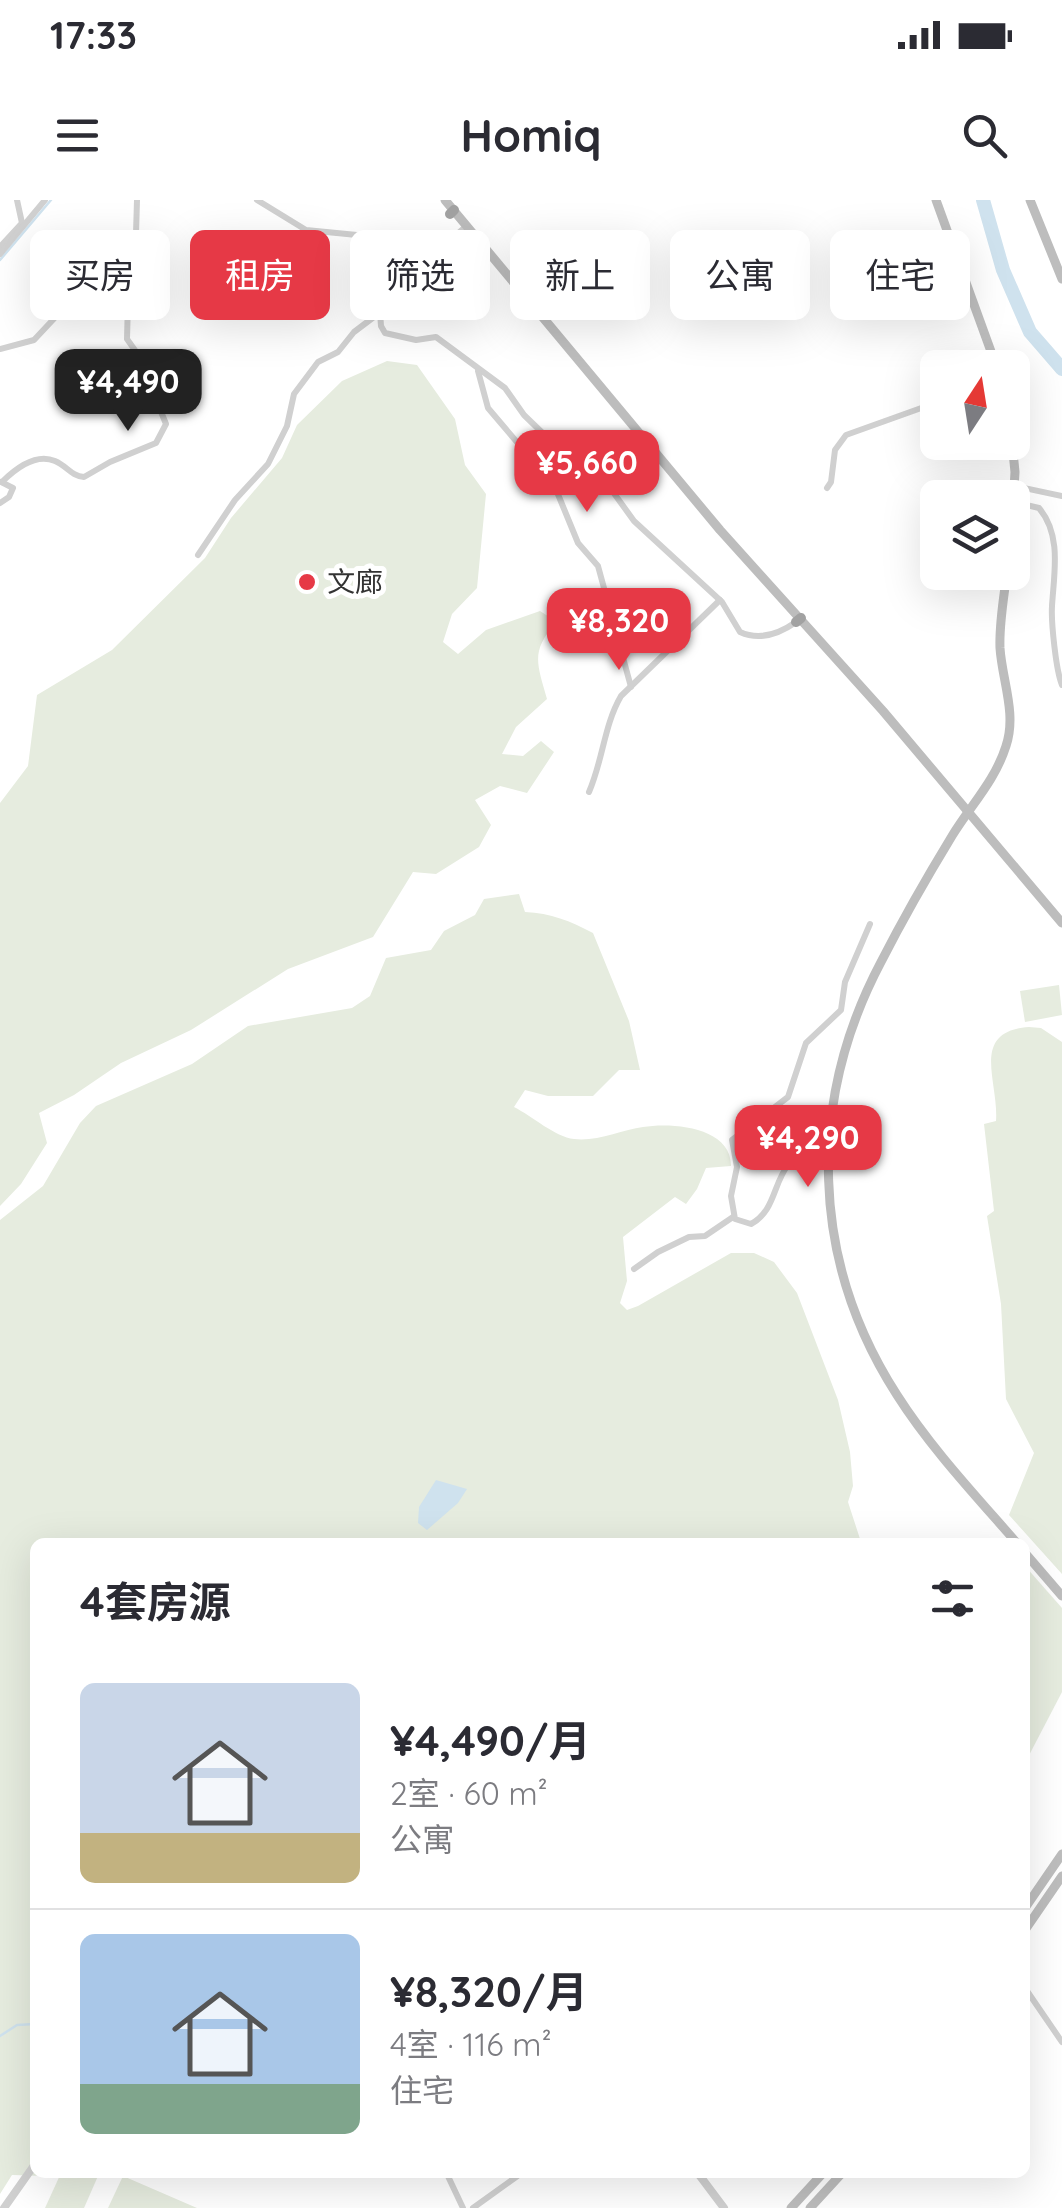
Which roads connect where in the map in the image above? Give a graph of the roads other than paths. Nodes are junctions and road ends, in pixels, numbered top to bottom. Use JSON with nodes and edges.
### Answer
{"nodes":[{"id":1,"x":17,"y":200,"type":"edge"},
{"id":2,"x":46,"y":200,"type":"edge"},
{"id":3,"x":137,"y":200,"type":"edge"},
{"id":4,"x":257,"y":200,"type":"edge"},
{"id":5,"x":437,"y":200,"type":"edge"},
{"id":6,"x":445,"y":200,"type":"edge"},
{"id":7,"x":936,"y":200,"type":"edge"},
{"id":8,"x":1030,"y":200,"type":"edge"},
{"id":9,"x":452,"y":212,"type":"junction"},
{"id":10,"x":463,"y":229,"type":"joint"},
{"id":11,"x":467,"y":230,"type":"edge"},
{"id":12,"x":0,"y":250,"type":"edge"},
{"id":13,"x":490,"y":257,"type":"edge"},
{"id":14,"x":1062,"y":279,"type":"edge"},
{"id":15,"x":128,"y":320,"type":"edge"},
{"id":16,"x":370,"y":320,"type":"edge"},
{"id":17,"x":381,"y":320,"type":"edge"},
{"id":18,"x":0,"y":349,"type":"edge"},
{"id":19,"x":990,"y":350,"type":"edge"},
{"id":20,"x":477,"y":369,"type":"junction"},
{"id":21,"x":920,"y":408,"type":"edge"},
{"id":22,"x":1,"y":482,"type":"edge"},
{"id":23,"x":827,"y":488,"type":"dead end"},
{"id":24,"x":1030,"y":489,"type":"edge"},
{"id":25,"x":1062,"y":496,"type":"edge"},
{"id":26,"x":0,"y":502,"type":"edge"},
{"id":27,"x":1030,"y":506,"type":"edge"},
{"id":28,"x":198,"y":556,"type":"dead end"},
{"id":29,"x":1005,"y":590,"type":"edge"},
{"id":30,"x":720,"y":600,"type":"junction"},
{"id":31,"x":799,"y":620,"type":"junction"},
{"id":32,"x":1062,"y":685,"type":"edge"},
{"id":33,"x":631,"y":687,"type":"junction"},
{"id":34,"x":589,"y":792,"type":"dead end"},
{"id":35,"x":967,"y":813,"type":"junction"},
{"id":36,"x":1062,"y":923,"type":"edge"},
{"id":37,"x":870,"y":924,"type":"dead end"},
{"id":38,"x":827,"y":1158,"type":"junction"},
{"id":39,"x":734,"y":1217,"type":"junction"},
{"id":40,"x":634,"y":1269,"type":"dead end"},
{"id":41,"x":1013,"y":1538,"type":"edge"},
{"id":42,"x":1030,"y":1559,"type":"edge"},
{"id":43,"x":1062,"y":1596,"type":"edge"},
{"id":44,"x":1062,"y":1854,"type":"edge"},
{"id":45,"x":1062,"y":1876,"type":"edge"},
{"id":46,"x":1030,"y":1901,"type":"edge"},
{"id":47,"x":1030,"y":1923,"type":"edge"},
{"id":48,"x":1030,"y":1995,"type":"edge"},
{"id":49,"x":1062,"y":2020,"type":"edge"},
{"id":50,"x":1052,"y":2027,"type":"junction"},
{"id":51,"x":1062,"y":2042,"type":"edge"},
{"id":52,"x":30,"y":2171,"type":"edge"},
{"id":53,"x":449,"y":2178,"type":"edge"},
{"id":54,"x":515,"y":2178,"type":"edge"},
{"id":55,"x":702,"y":2178,"type":"edge"},
{"id":56,"x":818,"y":2178,"type":"edge"},
{"id":57,"x":837,"y":2178,"type":"edge"},
{"id":58,"x":4,"y":2208,"type":"edge"},
{"id":59,"x":463,"y":2208,"type":"edge"},
{"id":60,"x":473,"y":2208,"type":"edge"},
{"id":61,"x":724,"y":2208,"type":"edge"},
{"id":62,"x":791,"y":2208,"type":"edge"},
{"id":63,"x":810,"y":2208,"type":"edge"}],
"edges":[{"from":1,"to":12,"type":"street"},
{"from":2,"to":12,"type":"street"},
{"from":3,"to":18,"type":"street"},
{"from":4,"to":10,"type":"street"},
{"from":5,"to":9,"type":"main road"},
{"from":6,"to":9,"type":"main road"},
{"from":7,"to":19,"type":"main road"},
{"from":8,"to":14,"type":"main road"},
{"from":9,"to":10,"type":"main road"},
{"from":9,"to":11,"type":"main road"},
{"from":13,"to":31,"type":"main road"},
{"from":15,"to":22,"type":"street"},
{"from":16,"to":28,"type":"street"},
{"from":17,"to":20,"type":"street"},
{"from":20,"to":30,"type":"street"},
{"from":20,"to":33,"type":"street"},
{"from":21,"to":23,"type":"street"},
{"from":22,"to":26,"type":"street"},
{"from":24,"to":25,"type":"street"},
{"from":27,"to":32,"type":"street"},
{"from":29,"to":35,"type":"main road"},
{"from":30,"to":31,"type":"street"},
{"from":30,"to":33,"type":"street"},
{"from":31,"to":35,"type":"main road"},
{"from":33,"to":34,"type":"street"},
{"from":35,"to":36,"type":"main road"},
{"from":35,"to":38,"type":"main road"},
{"from":37,"to":39,"type":"street"},
{"from":38,"to":39,"type":"street"},
{"from":38,"to":41,"type":"main road"},
{"from":39,"to":40,"type":"street"},
{"from":42,"to":43,"type":"main road"},
{"from":44,"to":46,"type":"main road"},
{"from":45,"to":47,"type":"main road"},
{"from":48,"to":50,"type":"street"},
{"from":49,"to":50,"type":"street"},
{"from":50,"to":51,"type":"street"},
{"from":52,"to":58,"type":"street"},
{"from":53,"to":59,"type":"street"},
{"from":54,"to":60,"type":"street"},
{"from":55,"to":61,"type":"street"},
{"from":56,"to":62,"type":"main road"},
{"from":57,"to":63,"type":"main road"}]}
